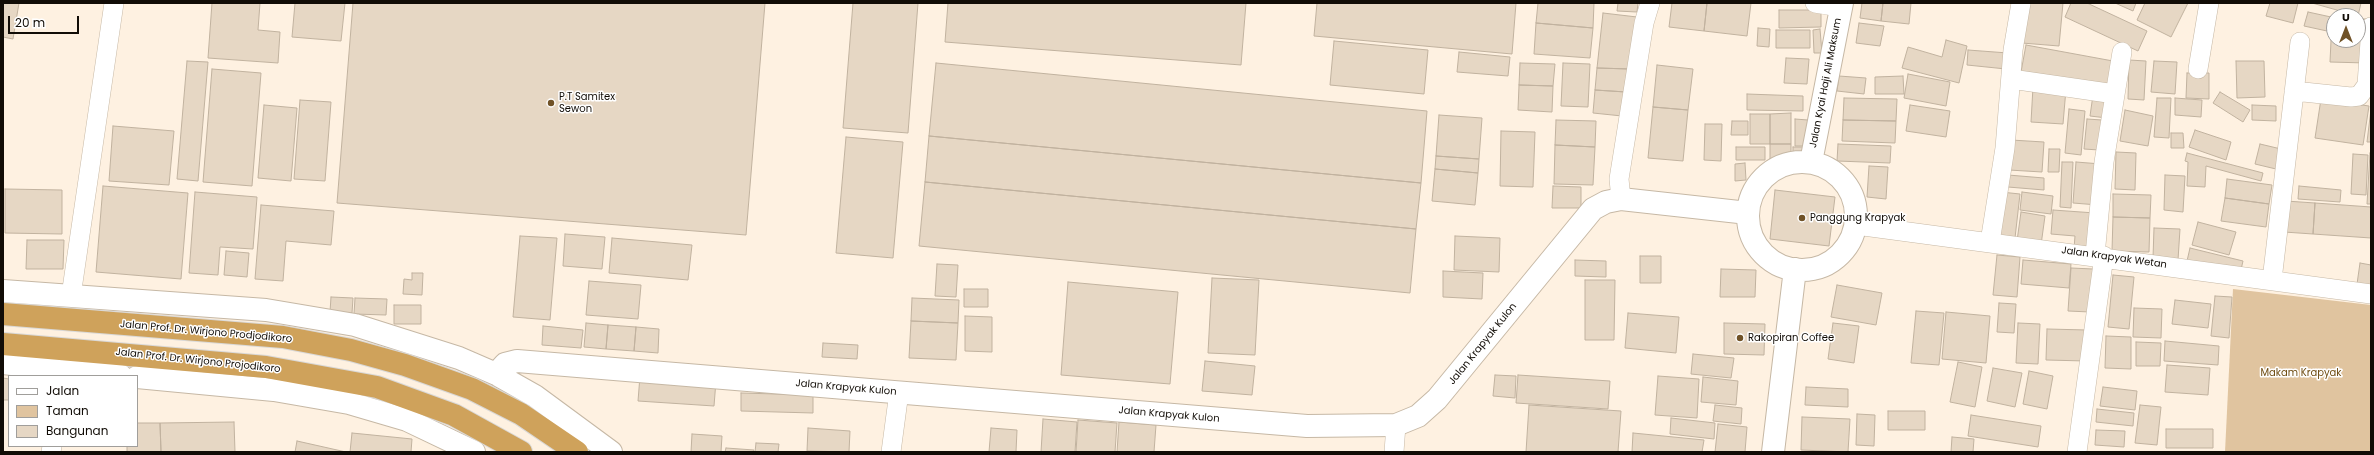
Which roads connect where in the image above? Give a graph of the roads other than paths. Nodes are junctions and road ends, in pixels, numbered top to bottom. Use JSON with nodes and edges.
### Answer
{"nodes":[{"id":1,"x":114,"y":3,"type":"edge"},
{"id":2,"x":1650,"y":3,"type":"edge"},
{"id":3,"x":1816,"y":3,"type":"edge"},
{"id":4,"x":2021,"y":3,"type":"edge"},
{"id":5,"x":2209,"y":3,"type":"edge"},
{"id":6,"x":1841,"y":5,"type":"edge"},
{"id":7,"x":2371,"y":27,"type":"edge"},
{"id":8,"x":2300,"y":42,"type":"dead end"},
{"id":9,"x":2122,"y":52,"type":"dead end"},
{"id":10,"x":2198,"y":69,"type":"dead end"},
{"id":11,"x":2011,"y":79,"type":"junction"},
{"id":12,"x":2294,"y":91,"type":"junction"},
{"id":13,"x":2115,"y":94,"type":"junction"},
{"id":14,"x":1811,"y":162,"type":"junction"},
{"id":15,"x":1621,"y":199,"type":"junction"},
{"id":16,"x":1748,"y":213,"type":"junction"},
{"id":17,"x":1856,"y":225,"type":"junction"},
{"id":18,"x":1990,"y":242,"type":"junction"},
{"id":19,"x":2100,"y":256,"type":"junction"},
{"id":20,"x":1795,"y":269,"type":"junction"},
{"id":21,"x":2272,"y":280,"type":"junction"},
{"id":22,"x":3,"y":290,"type":"edge"},
{"id":23,"x":2371,"y":294,"type":"edge"},
{"id":24,"x":71,"y":296,"type":"junction"},
{"id":25,"x":3,"y":314,"type":"edge"},
{"id":26,"x":3,"y":344,"type":"edge"},
{"id":27,"x":3,"y":363,"type":"edge"},
{"id":28,"x":61,"y":373,"type":"edge"},
{"id":29,"x":496,"y":374,"type":"junction"},
{"id":30,"x":101,"y":375,"type":"edge"},
{"id":31,"x":138,"y":378,"type":"edge"},
{"id":32,"x":899,"y":392,"type":"junction"},
{"id":33,"x":1396,"y":425,"type":"junction"},
{"id":34,"x":1394,"y":450,"type":"edge"},
{"id":35,"x":474,"y":452,"type":"edge"},
{"id":36,"x":521,"y":452,"type":"edge"},
{"id":37,"x":577,"y":452,"type":"edge"},
{"id":38,"x":611,"y":452,"type":"edge"},
{"id":39,"x":892,"y":452,"type":"edge"},
{"id":40,"x":1774,"y":452,"type":"edge"},
{"id":41,"x":2077,"y":452,"type":"edge"}],
"edges":[{"from":1,"to":24,"type":"street"},
{"from":2,"to":15,"type":"street"},
{"from":3,"to":6,"type":"street"},
{"from":4,"to":11,"type":"street"},
{"from":5,"to":10,"type":"street"},
{"from":6,"to":14,"type":"street","name":"Jalan Kyai Haji Ali Maksum"},
{"from":7,"to":12,"type":"street"},
{"from":8,"to":12,"type":"street"},
{"from":9,"to":13,"type":"street"},
{"from":11,"to":13,"type":"street"},
{"from":11,"to":18,"type":"street"},
{"from":12,"to":21,"type":"street"},
{"from":13,"to":19,"type":"street"},
{"from":14,"to":16,"type":"street"},
{"from":14,"to":17,"type":"street"},
{"from":15,"to":16,"type":"street","name":"Jalan Krapyak Kulon"},
{"from":15,"to":33,"type":"street","name":"Jalan Krapyak Kulon"},
{"from":16,"to":20,"type":"street"},
{"from":17,"to":18,"type":"street","name":"Jalan Krapyak Wetan"},
{"from":17,"to":20,"type":"street"},
{"from":18,"to":19,"type":"street","name":"Jalan Krapyak Wetan"},
{"from":19,"to":21,"type":"street","name":"Jalan Krapyak Wetan"},
{"from":19,"to":41,"type":"street"},
{"from":20,"to":40,"type":"street"},
{"from":21,"to":23,"type":"street","name":"Jalan Krapyak Wetan"},
{"from":22,"to":24,"type":"street"},
{"from":24,"to":29,"type":"street"},
{"from":25,"to":37,"type":"highway","name":"Jalan Prof. Dr. Wirjono Prodjodikoro"},
{"from":26,"to":36,"type":"highway","name":"Jalan Prof. Dr. Wirjono Projodikoro"},
{"from":27,"to":28,"type":"street"},
{"from":28,"to":30,"type":"street"},
{"from":29,"to":32,"type":"street","name":"Jalan Krapyak Kulon"},
{"from":29,"to":38,"type":"street"},
{"from":31,"to":35,"type":"street"},
{"from":32,"to":33,"type":"street","name":"Jalan Krapyak Kulon"},
{"from":32,"to":39,"type":"street"},
{"from":33,"to":34,"type":"street"}]}
